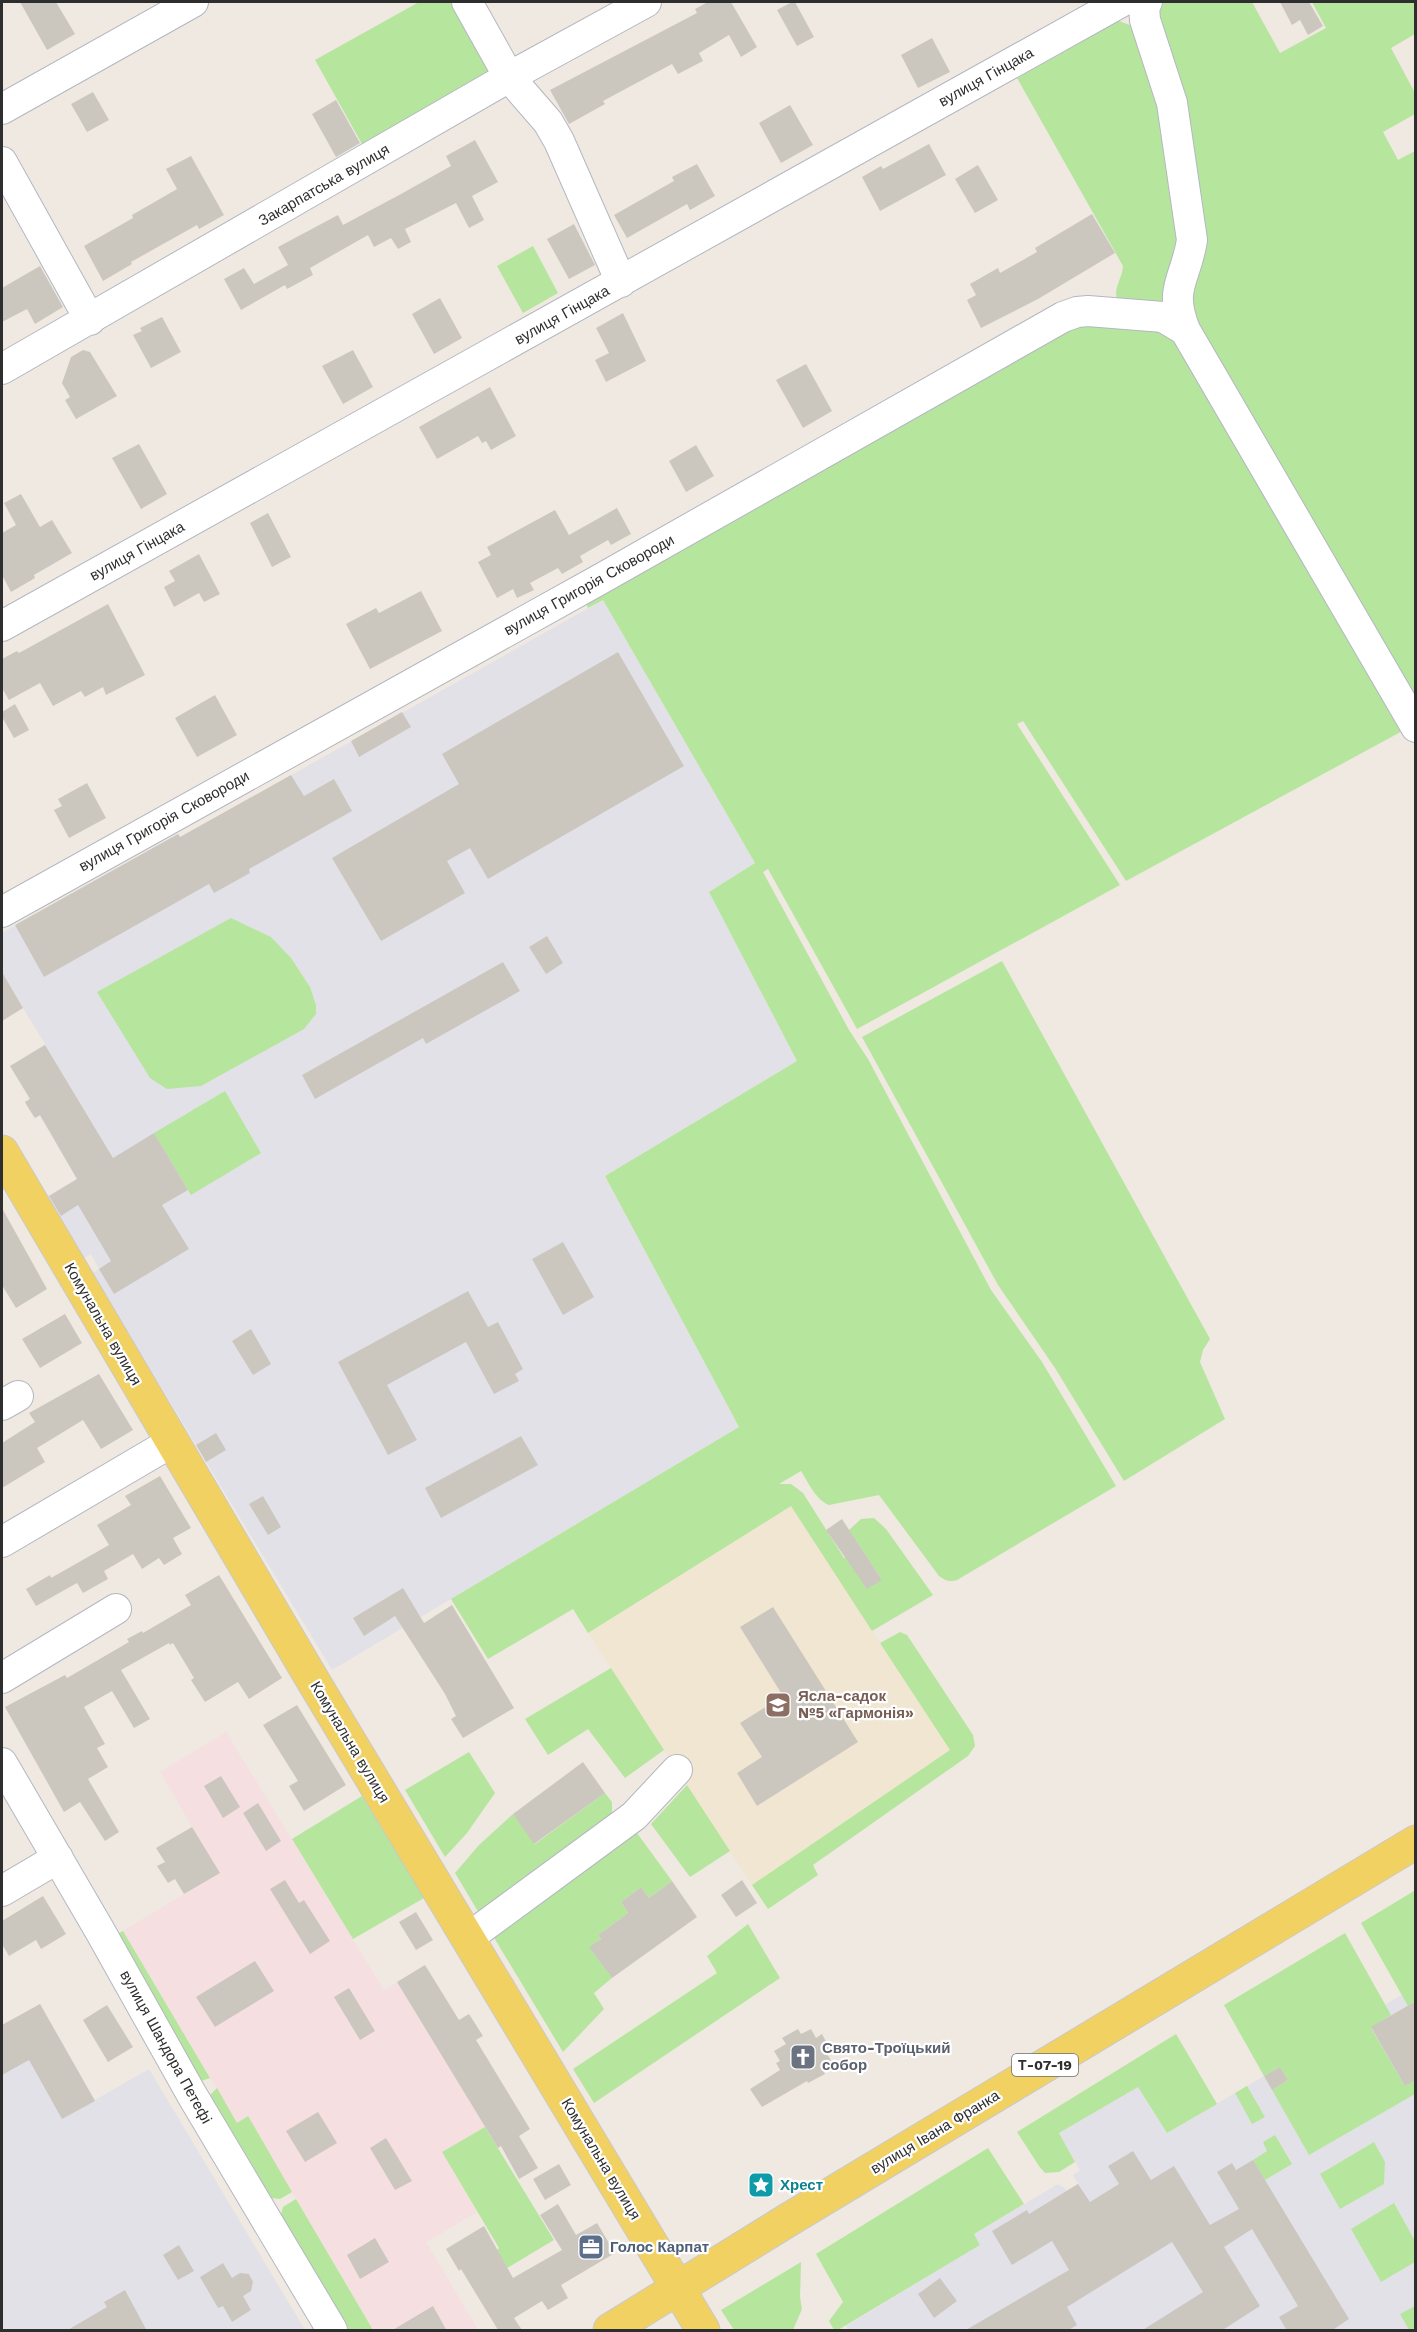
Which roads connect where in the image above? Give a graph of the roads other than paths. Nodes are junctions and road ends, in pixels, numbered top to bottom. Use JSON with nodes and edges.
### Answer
{"nodes":[{"id":1,"x":193,"y":2,"type":"edge"},
{"id":2,"x":466,"y":2,"type":"edge"},
{"id":3,"x":646,"y":2,"type":"edge"},
{"id":4,"x":1121,"y":2,"type":"edge"},
{"id":5,"x":1147,"y":2,"type":"edge"},
{"id":6,"x":510,"y":77,"type":"junction"},
{"id":7,"x":2,"y":109,"type":"edge"},
{"id":8,"x":2,"y":162,"type":"edge"},
{"id":9,"x":621,"y":282,"type":"junction"},
{"id":10,"x":90,"y":320,"type":"junction"},
{"id":11,"x":1185,"y":330,"type":"junction"},
{"id":12,"x":2,"y":369,"type":"edge"},
{"id":13,"x":2,"y":626,"type":"edge"},
{"id":14,"x":1416,"y":728,"type":"edge"},
{"id":15,"x":2,"y":912,"type":"edge"},
{"id":16,"x":2,"y":1152,"type":"edge"},
{"id":17,"x":172,"y":1442,"type":"junction"},
{"id":18,"x":2,"y":1542,"type":"edge"},
{"id":19,"x":116,"y":1609,"type":"dead end"},
{"id":20,"x":2,"y":1678,"type":"edge"},
{"id":21,"x":2,"y":1763,"type":"edge"},
{"id":22,"x":678,"y":1770,"type":"dead end"},
{"id":23,"x":1415,"y":1845,"type":"edge"},
{"id":24,"x":58,"y":1858,"type":"junction"},
{"id":25,"x":2,"y":1891,"type":"edge"},
{"id":26,"x":468,"y":1938,"type":"junction"},
{"id":27,"x":731,"y":2255,"type":"junction"},
{"id":28,"x":678,"y":2288,"type":"junction"},
{"id":29,"x":614,"y":2328,"type":"edge"},
{"id":30,"x":332,"y":2331,"type":"edge"},
{"id":31,"x":693,"y":2331,"type":"edge"},
{"id":32,"x":703,"y":2331,"type":"edge"},
{"id":33,"x":708,"y":2331,"type":"edge"}],
"edges":[{"from":1,"to":7,"type":"street"},
{"from":2,"to":6,"type":"street"},
{"from":3,"to":6,"type":"street","name":"Закарпатська вулиця"},
{"from":4,"to":9,"type":"street","name":"вулиця Гінцака"},
{"from":5,"to":11,"type":"street"},
{"from":6,"to":9,"type":"street"},
{"from":6,"to":10,"type":"street","name":"Закарпатська вулиця"},
{"from":8,"to":10,"type":"street"},
{"from":9,"to":13,"type":"street","name":"вулиця Гінцака"},
{"from":10,"to":12,"type":"street","name":"Закарпатська вулиця"},
{"from":11,"to":14,"type":"street"},
{"from":11,"to":15,"type":"street","name":"вулиця Григорія Сковороди"},
{"from":16,"to":17,"type":"main road","name":"Комунальна вулиця"},
{"from":17,"to":18,"type":"street"},
{"from":17,"to":26,"type":"main road","name":"Комунальна вулиця"},
{"from":19,"to":20,"type":"street"},
{"from":21,"to":24,"type":"street","name":"вулиця Шандора Петефі"},
{"from":22,"to":26,"type":"street"},
{"from":23,"to":27,"type":"main road","name":"вулиця Івана Франка","number":"Т-07-19"},
{"from":24,"to":25,"type":"street"},
{"from":24,"to":30,"type":"street","name":"вулиця Шандора Петефі"},
{"from":26,"to":28,"type":"main road","name":"Комунальна вулиця"},
{"from":27,"to":28,"type":"main road","name":"вулиця Івана Франка","number":"Т-07-19"},
{"from":27,"to":33,"type":"main road"},
{"from":28,"to":29,"type":"main road","name":"вулиця Івана Франка","number":"Т-07-19"},
{"from":28,"to":32,"type":"main road","name":"Комунальна вулиця"},
{"from":29,"to":31,"type":"main road"}]}
